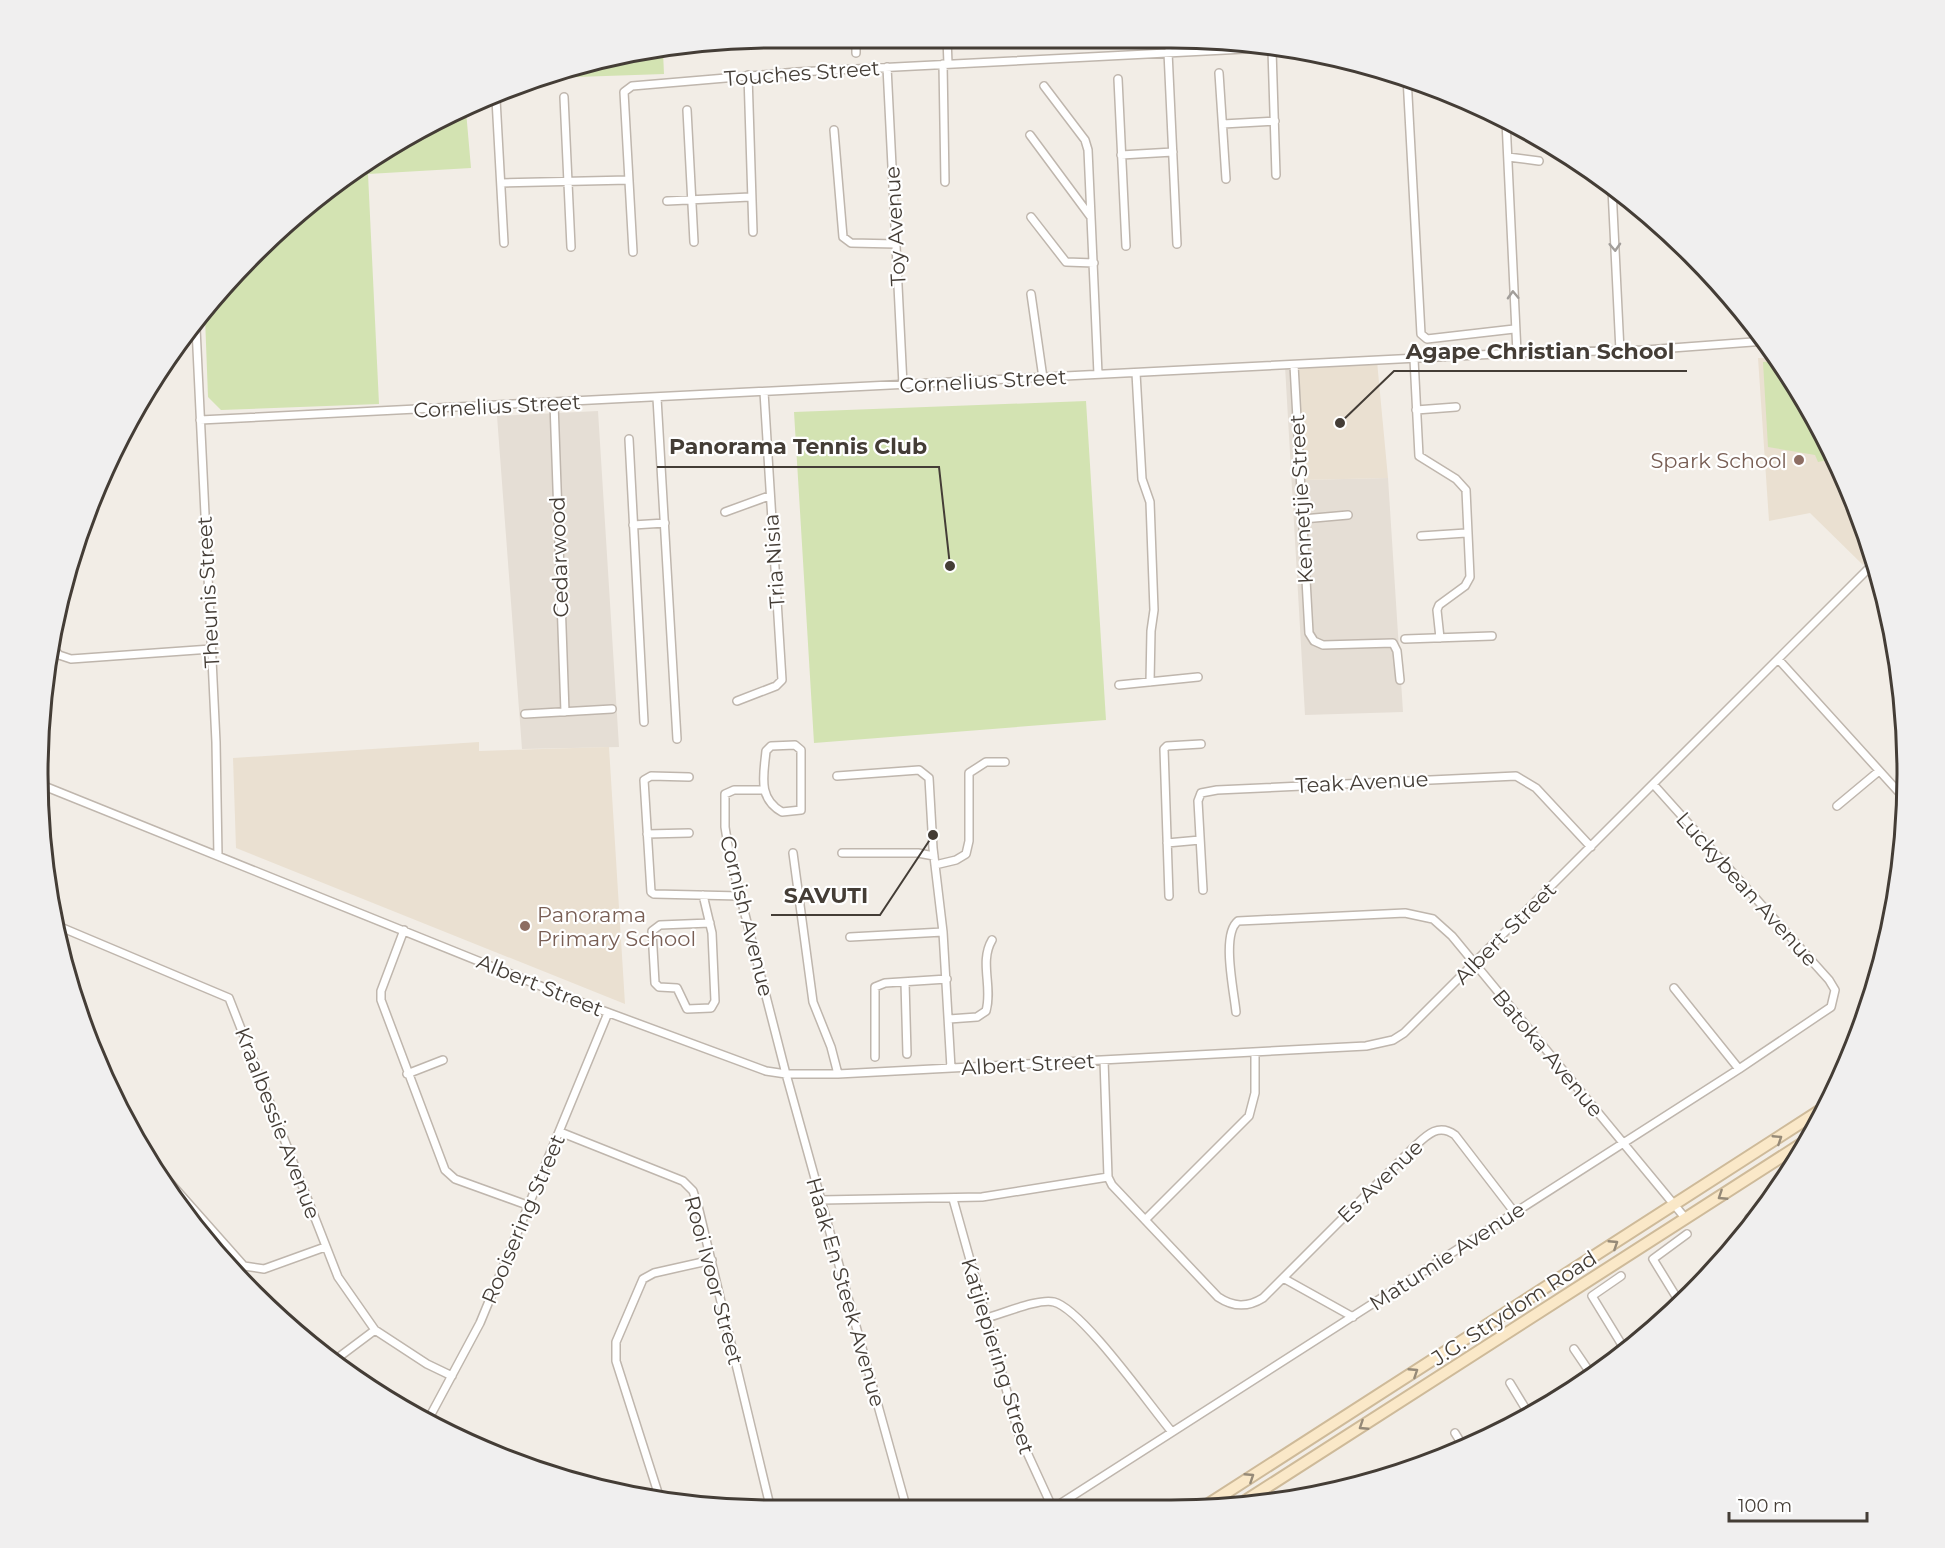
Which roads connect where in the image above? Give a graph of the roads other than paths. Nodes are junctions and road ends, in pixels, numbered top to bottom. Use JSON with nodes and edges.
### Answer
{"nodes":[{"id":1,"x":856,"y":48,"type":"edge"},
{"id":2,"x":946,"y":48,"type":"edge"},
{"id":3,"x":1217,"y":50,"type":"edge"},
{"id":4,"x":1168,"y":52,"type":"junction"},
{"id":5,"x":856,"y":53,"type":"dead end"},
{"id":6,"x":1272,"y":55,"type":"edge"},
{"id":7,"x":946,"y":64,"type":"junction"},
{"id":8,"x":887,"y":67,"type":"junction"},
{"id":9,"x":1219,"y":73,"type":"dead end"},
{"id":10,"x":748,"y":75,"type":"junction"},
{"id":11,"x":1118,"y":80,"type":"dead end"},
{"id":12,"x":1044,"y":86,"type":"dead end"},
{"id":13,"x":1408,"y":88,"type":"edge"},
{"id":14,"x":564,"y":97,"type":"dead end"},
{"id":15,"x":496,"y":103,"type":"edge"},
{"id":16,"x":687,"y":110,"type":"dead end"},
{"id":17,"x":1275,"y":121,"type":"junction"},
{"id":18,"x":1222,"y":124,"type":"junction"},
{"id":19,"x":834,"y":130,"type":"dead end"},
{"id":20,"x":1507,"y":131,"type":"edge"},
{"id":21,"x":1030,"y":135,"type":"dead end"},
{"id":22,"x":1173,"y":152,"type":"junction"},
{"id":23,"x":1122,"y":156,"type":"junction"},
{"id":24,"x":1508,"y":157,"type":"junction"},
{"id":25,"x":1539,"y":162,"type":"dead end"},
{"id":26,"x":1276,"y":175,"type":"dead end"},
{"id":27,"x":1226,"y":179,"type":"dead end"},
{"id":28,"x":568,"y":180,"type":"junction"},
{"id":29,"x":629,"y":180,"type":"junction"},
{"id":30,"x":501,"y":183,"type":"junction"},
{"id":31,"x":945,"y":183,"type":"dead end"},
{"id":32,"x":750,"y":197,"type":"junction"},
{"id":33,"x":1612,"y":198,"type":"edge"},
{"id":34,"x":692,"y":200,"type":"junction"},
{"id":35,"x":667,"y":201,"type":"dead end"},
{"id":36,"x":1090,"y":216,"type":"junction"},
{"id":37,"x":1031,"y":217,"type":"dead end"},
{"id":38,"x":753,"y":232,"type":"dead end"},
{"id":39,"x":694,"y":242,"type":"dead end"},
{"id":40,"x":504,"y":243,"type":"dead end"},
{"id":41,"x":896,"y":244,"type":"junction"},
{"id":42,"x":1178,"y":244,"type":"dead end"},
{"id":43,"x":1126,"y":246,"type":"dead end"},
{"id":44,"x":571,"y":247,"type":"dead end"},
{"id":45,"x":633,"y":252,"type":"dead end"},
{"id":46,"x":1094,"y":263,"type":"junction"},
{"id":47,"x":1031,"y":294,"type":"dead end"},
{"id":48,"x":1514,"y":329,"type":"junction"},
{"id":49,"x":196,"y":334,"type":"edge"},
{"id":50,"x":1754,"y":342,"type":"edge"},
{"id":51,"x":1620,"y":351,"type":"junction"},
{"id":52,"x":1517,"y":353,"type":"junction"},
{"id":53,"x":1414,"y":359,"type":"junction"},
{"id":54,"x":1294,"y":365,"type":"junction"},
{"id":55,"x":1136,"y":373,"type":"junction"},
{"id":56,"x":1098,"y":374,"type":"junction"},
{"id":57,"x":1043,"y":378,"type":"junction"},
{"id":58,"x":903,"y":385,"type":"junction"},
{"id":59,"x":764,"y":392,"type":"junction"},
{"id":60,"x":657,"y":398,"type":"junction"},
{"id":61,"x":554,"y":403,"type":"junction"},
{"id":62,"x":1456,"y":407,"type":"dead end"},
{"id":63,"x":1416,"y":410,"type":"junction"},
{"id":64,"x":200,"y":420,"type":"junction"},
{"id":65,"x":629,"y":439,"type":"dead end"},
{"id":66,"x":769,"y":496,"type":"junction"},
{"id":67,"x":725,"y":512,"type":"dead end"},
{"id":68,"x":1348,"y":515,"type":"dead end"},
{"id":69,"x":1303,"y":519,"type":"junction"},
{"id":70,"x":665,"y":523,"type":"junction"},
{"id":71,"x":633,"y":525,"type":"junction"},
{"id":72,"x":1466,"y":533,"type":"junction"},
{"id":73,"x":1421,"y":536,"type":"dead end"},
{"id":74,"x":1867,"y":570,"type":"edge"},
{"id":75,"x":1492,"y":636,"type":"dead end"},
{"id":76,"x":1440,"y":638,"type":"junction"},
{"id":77,"x":1405,"y":639,"type":"dead end"},
{"id":78,"x":211,"y":649,"type":"junction"},
{"id":79,"x":58,"y":655,"type":"edge"},
{"id":80,"x":1779,"y":660,"type":"junction"},
{"id":81,"x":1198,"y":677,"type":"dead end"},
{"id":82,"x":1400,"y":680,"type":"dead end"},
{"id":83,"x":1150,"y":682,"type":"junction"},
{"id":84,"x":1119,"y":685,"type":"dead end"},
{"id":85,"x":737,"y":702,"type":"dead end"},
{"id":86,"x":612,"y":709,"type":"dead end"},
{"id":87,"x":565,"y":712,"type":"junction"},
{"id":88,"x":525,"y":714,"type":"dead end"},
{"id":89,"x":644,"y":722,"type":"dead end"},
{"id":90,"x":677,"y":739,"type":"dead end"},
{"id":91,"x":1201,"y":744,"type":"dead end"},
{"id":92,"x":1005,"y":762,"type":"dead end"},
{"id":93,"x":1879,"y":771,"type":"junction"},
{"id":94,"x":837,"y":776,"type":"dead end"},
{"id":95,"x":689,"y":777,"type":"dead end"},
{"id":96,"x":1654,"y":785,"type":"junction"},
{"id":97,"x":49,"y":788,"type":"edge"},
{"id":98,"x":763,"y":790,"type":"junction"},
{"id":99,"x":1896,"y":790,"type":"edge"},
{"id":100,"x":1837,"y":806,"type":"dead end"},
{"id":101,"x":689,"y":833,"type":"dead end"},
{"id":102,"x":647,"y":834,"type":"junction"},
{"id":103,"x":1200,"y":840,"type":"junction"},
{"id":104,"x":1167,"y":843,"type":"junction"},
{"id":105,"x":1591,"y":847,"type":"junction"},
{"id":106,"x":934,"y":852,"type":"junction"},
{"id":107,"x":793,"y":853,"type":"dead end"},
{"id":108,"x":842,"y":853,"type":"dead end"},
{"id":109,"x":218,"y":856,"type":"junction"},
{"id":110,"x":935,"y":865,"type":"junction"},
{"id":111,"x":1203,"y":890,"type":"dead end"},
{"id":112,"x":703,"y":894,"type":"junction"},
{"id":113,"x":740,"y":896,"type":"junction"},
{"id":114,"x":1169,"y":896,"type":"dead end"},
{"id":115,"x":710,"y":923,"type":"junction"},
{"id":116,"x":65,"y":929,"type":"edge"},
{"id":117,"x":404,"y":930,"type":"junction"},
{"id":118,"x":943,"y":932,"type":"junction"},
{"id":119,"x":850,"y":937,"type":"dead end"},
{"id":120,"x":992,"y":940,"type":"dead end"},
{"id":121,"x":1474,"y":964,"type":"junction"},
{"id":122,"x":946,"y":979,"type":"junction"},
{"id":123,"x":905,"y":982,"type":"junction"},
{"id":124,"x":1674,"y":988,"type":"dead end"},
{"id":125,"x":1835,"y":996,"type":"joint"},
{"id":126,"x":608,"y":1012,"type":"junction"},
{"id":127,"x":1236,"y":1012,"type":"dead end"},
{"id":128,"x":949,"y":1019,"type":"junction"},
{"id":129,"x":1255,"y":1052,"type":"junction"},
{"id":130,"x":907,"y":1054,"type":"dead end"},
{"id":131,"x":875,"y":1057,"type":"dead end"},
{"id":132,"x":443,"y":1060,"type":"dead end"},
{"id":133,"x":1104,"y":1060,"type":"junction"},
{"id":134,"x":951,"y":1068,"type":"junction"},
{"id":135,"x":1739,"y":1069,"type":"junction"},
{"id":136,"x":408,"y":1074,"type":"junction"},
{"id":137,"x":786,"y":1074,"type":"junction"},
{"id":138,"x":838,"y":1074,"type":"junction"},
{"id":139,"x":1811,"y":1117,"type":"edge"},
{"id":140,"x":560,"y":1132,"type":"junction"},
{"id":141,"x":1623,"y":1143,"type":"junction"},
{"id":142,"x":1792,"y":1150,"type":"edge"},
{"id":143,"x":1108,"y":1177,"type":"junction"},
{"id":144,"x":953,"y":1199,"type":"junction"},
{"id":145,"x":821,"y":1200,"type":"junction"},
{"id":146,"x":189,"y":1204,"type":"edge"},
{"id":147,"x":527,"y":1205,"type":"junction"},
{"id":148,"x":1675,"y":1205,"type":"junction"},
{"id":149,"x":1515,"y":1212,"type":"junction"},
{"id":150,"x":1686,"y":1219,"type":"junction"},
{"id":151,"x":1144,"y":1220,"type":"junction"},
{"id":152,"x":1687,"y":1234,"type":"dead end"},
{"id":153,"x":325,"y":1247,"type":"junction"},
{"id":154,"x":712,"y":1260,"type":"junction"},
{"id":155,"x":1621,"y":1276,"type":"dead end"},
{"id":156,"x":1283,"y":1278,"type":"junction"},
{"id":157,"x":1675,"y":1295,"type":"edge"},
{"id":158,"x":1353,"y":1317,"type":"junction"},
{"id":159,"x":986,"y":1318,"type":"junction"},
{"id":160,"x":375,"y":1330,"type":"junction"},
{"id":161,"x":1621,"y":1343,"type":"edge"},
{"id":162,"x":1574,"y":1349,"type":"dead end"},
{"id":163,"x":340,"y":1356,"type":"edge"},
{"id":164,"x":1587,"y":1368,"type":"edge"},
{"id":165,"x":452,"y":1376,"type":"junction"},
{"id":166,"x":1510,"y":1383,"type":"dead end"},
{"id":167,"x":1525,"y":1408,"type":"edge"},
{"id":168,"x":431,"y":1414,"type":"edge"},
{"id":169,"x":1172,"y":1432,"type":"junction"},
{"id":170,"x":1455,"y":1433,"type":"dead end"},
{"id":171,"x":1459,"y":1440,"type":"edge"},
{"id":172,"x":657,"y":1490,"type":"edge"},
{"id":173,"x":1255,"y":1495,"type":"edge"},
{"id":174,"x":1218,"y":1498,"type":"edge"},
{"id":175,"x":769,"y":1500,"type":"edge"},
{"id":176,"x":904,"y":1500,"type":"edge"},
{"id":177,"x":1049,"y":1500,"type":"edge"},
{"id":178,"x":1067,"y":1500,"type":"edge"}],
"edges":[{"from":1,"to":5,"type":"street"},
{"from":2,"to":7,"type":"street"},
{"from":3,"to":4,"type":"street","name":"Touches Street"},
{"from":4,"to":7,"type":"street","name":"Touches Street"},
{"from":4,"to":22,"type":"street"},
{"from":6,"to":17,"type":"street"},
{"from":7,"to":8,"type":"street","name":"Touches Street"},
{"from":7,"to":31,"type":"street"},
{"from":8,"to":10,"type":"street","name":"Touches Street"},
{"from":8,"to":41,"type":"street","name":"Toy Avenue"},
{"from":9,"to":18,"type":"street"},
{"from":10,"to":29,"type":"street","name":"Touches Street"},
{"from":10,"to":32,"type":"street"},
{"from":11,"to":23,"type":"street"},
{"from":12,"to":36,"type":"street"},
{"from":13,"to":48,"type":"street"},
{"from":14,"to":28,"type":"street"},
{"from":15,"to":30,"type":"street"},
{"from":16,"to":34,"type":"street"},
{"from":17,"to":18,"type":"street"},
{"from":17,"to":26,"type":"street"},
{"from":18,"to":27,"type":"street"},
{"from":19,"to":41,"type":"street"},
{"from":20,"to":24,"type":"street"},
{"from":21,"to":36,"type":"street"},
{"from":22,"to":23,"type":"street"},
{"from":22,"to":42,"type":"street"},
{"from":23,"to":43,"type":"street"},
{"from":24,"to":25,"type":"street"},
{"from":48,"to":24,"type":"street","one_way":true},
{"from":28,"to":29,"type":"street"},
{"from":28,"to":30,"type":"street"},
{"from":28,"to":44,"type":"street"},
{"from":29,"to":45,"type":"street"},
{"from":30,"to":40,"type":"street"},
{"from":32,"to":34,"type":"street"},
{"from":32,"to":38,"type":"street"},
{"from":33,"to":51,"type":"street","one_way":true},
{"from":34,"to":35,"type":"street"},
{"from":34,"to":39,"type":"street"},
{"from":36,"to":46,"type":"street"},
{"from":37,"to":46,"type":"street"},
{"from":41,"to":58,"type":"street","name":"Toy Avenue"},
{"from":46,"to":56,"type":"street"},
{"from":47,"to":57,"type":"street"},
{"from":48,"to":52,"type":"street"},
{"from":49,"to":64,"type":"street","name":"Theunis Street"},
{"from":50,"to":51,"type":"street","name":"Cornelius Street"},
{"from":51,"to":52,"type":"street","name":"Cornelius Street"},
{"from":52,"to":53,"type":"street","name":"Cornelius Street"},
{"from":53,"to":54,"type":"street","name":"Cornelius Street"},
{"from":53,"to":63,"type":"street"},
{"from":54,"to":55,"type":"street","name":"Cornelius Street"},
{"from":54,"to":69,"type":"street","name":"Kennetjie Street"},
{"from":55,"to":56,"type":"street","name":"Cornelius Street"},
{"from":55,"to":83,"type":"street"},
{"from":56,"to":57,"type":"street","name":"Cornelius Street"},
{"from":57,"to":58,"type":"street","name":"Cornelius Street"},
{"from":58,"to":59,"type":"street","name":"Cornelius Street"},
{"from":59,"to":60,"type":"street","name":"Cornelius Street"},
{"from":59,"to":66,"type":"street","name":"Tria Nisia"},
{"from":60,"to":61,"type":"street","name":"Cornelius Street"},
{"from":60,"to":70,"type":"street"},
{"from":61,"to":64,"type":"street","name":"Cornelius Street"},
{"from":61,"to":87,"type":"street","name":"Cedarwood"},
{"from":62,"to":63,"type":"street"},
{"from":63,"to":72,"type":"street"},
{"from":64,"to":78,"type":"street","name":"Theunis Street"},
{"from":65,"to":71,"type":"street"},
{"from":66,"to":67,"type":"street"},
{"from":66,"to":85,"type":"street","name":"Tria Nisia"},
{"from":68,"to":69,"type":"street"},
{"from":69,"to":82,"type":"street","name":"Kennetjie Street"},
{"from":70,"to":71,"type":"street"},
{"from":70,"to":90,"type":"street"},
{"from":71,"to":89,"type":"street"},
{"from":72,"to":73,"type":"street"},
{"from":72,"to":76,"type":"street"},
{"from":74,"to":80,"type":"street","name":"Albert Street"},
{"from":75,"to":76,"type":"street"},
{"from":76,"to":77,"type":"street"},
{"from":78,"to":79,"type":"street"},
{"from":78,"to":109,"type":"street","name":"Theunis Street"},
{"from":80,"to":93,"type":"street"},
{"from":80,"to":96,"type":"street","name":"Albert Street"},
{"from":81,"to":83,"type":"street"},
{"from":83,"to":84,"type":"street"},
{"from":86,"to":87,"type":"street"},
{"from":87,"to":88,"type":"street"},
{"from":91,"to":104,"type":"street"},
{"from":92,"to":110,"type":"street"},
{"from":93,"to":99,"type":"street"},
{"from":93,"to":100,"type":"street"},
{"from":94,"to":106,"type":"street"},
{"from":95,"to":102,"type":"street"},
{"from":96,"to":105,"type":"street","name":"Albert Street"},
{"from":96,"to":125,"type":"street","name":"Luckybean Avenue"},
{"from":97,"to":109,"type":"street","name":"Albert Street"},
{"from":98,"to":98,"type":"street"},
{"from":98,"to":113,"type":"street","name":"Cornish Avenue"},
{"from":101,"to":102,"type":"street"},
{"from":102,"to":112,"type":"street"},
{"from":103,"to":104,"type":"street"},
{"from":103,"to":105,"type":"street","name":"Teak Avenue"},
{"from":103,"to":111,"type":"street","name":"Teak Avenue"},
{"from":104,"to":114,"type":"street"},
{"from":105,"to":121,"type":"street","name":"Albert Street"},
{"from":106,"to":108,"type":"street"},
{"from":106,"to":110,"type":"street"},
{"from":107,"to":138,"type":"street"},
{"from":109,"to":117,"type":"street","name":"Albert Street"},
{"from":110,"to":118,"type":"street"},
{"from":112,"to":113,"type":"street"},
{"from":112,"to":115,"type":"street"},
{"from":113,"to":137,"type":"street","name":"Cornish Avenue"},
{"from":115,"to":115,"type":"street"},
{"from":116,"to":153,"type":"street","name":"Kraalbessie Avenue"},
{"from":117,"to":126,"type":"street","name":"Albert Street"},
{"from":117,"to":136,"type":"street"},
{"from":118,"to":119,"type":"street"},
{"from":118,"to":122,"type":"street"},
{"from":120,"to":128,"type":"street"},
{"from":121,"to":127,"type":"street","name":"Batoka Avenue"},
{"from":121,"to":129,"type":"street","name":"Albert Street"},
{"from":121,"to":141,"type":"street","name":"Batoka Avenue"},
{"from":122,"to":123,"type":"street"},
{"from":122,"to":128,"type":"street"},
{"from":123,"to":130,"type":"street"},
{"from":123,"to":131,"type":"street"},
{"from":124,"to":135,"type":"street"},
{"from":125,"to":135,"type":"street","name":"Matumie Avenue"},
{"from":126,"to":137,"type":"street","name":"Albert Street"},
{"from":126,"to":140,"type":"street","name":"Rooisering Street"},
{"from":128,"to":134,"type":"street"},
{"from":129,"to":133,"type":"street","name":"Albert Street"},
{"from":129,"to":151,"type":"street"},
{"from":132,"to":136,"type":"street"},
{"from":133,"to":134,"type":"street","name":"Albert Street"},
{"from":133,"to":143,"type":"street"},
{"from":134,"to":138,"type":"street","name":"Albert Street"},
{"from":135,"to":141,"type":"street","name":"Matumie Avenue"},
{"from":136,"to":147,"type":"street"},
{"from":137,"to":138,"type":"street","name":"Albert Street"},
{"from":137,"to":145,"type":"street","name":"Haak En Steek Avenue"},
{"from":148,"to":139,"type":"street","name":"J.G. Strydom Road","one_way":true},
{"from":140,"to":147,"type":"street","name":"Rooisering Street"},
{"from":140,"to":154,"type":"street","name":"Rooi Ivoor Street"},
{"from":141,"to":148,"type":"street","name":"Batoka Avenue"},
{"from":141,"to":149,"type":"street","name":"Matumie Avenue"},
{"from":142,"to":150,"type":"street","name":"J.G. Strydom Road","one_way":true},
{"from":143,"to":144,"type":"street"},
{"from":143,"to":151,"type":"street"},
{"from":144,"to":145,"type":"street"},
{"from":144,"to":159,"type":"street","name":"Katjiepiering Street"},
{"from":145,"to":176,"type":"street","name":"Haak En Steek Avenue"},
{"from":146,"to":153,"type":"street"},
{"from":147,"to":165,"type":"street","name":"Rooisering Street"},
{"from":148,"to":150,"type":"street","name":"Batoka Avenue"},
{"from":174,"to":148,"type":"street","name":"J.G. Strydom Road","one_way":true},
{"from":149,"to":156,"type":"street","name":"Es Avenue"},
{"from":149,"to":158,"type":"street","name":"Matumie Avenue"},
{"from":150,"to":173,"type":"street","name":"J.G. Strydom Road","one_way":true},
{"from":151,"to":156,"type":"street","name":"Es Avenue"},
{"from":152,"to":157,"type":"street"},
{"from":153,"to":160,"type":"street","name":"Kraalbessie Avenue"},
{"from":154,"to":172,"type":"street"},
{"from":154,"to":175,"type":"street","name":"Rooi Ivoor Street"},
{"from":155,"to":161,"type":"street"},
{"from":156,"to":158,"type":"street"},
{"from":158,"to":169,"type":"street","name":"Matumie Avenue"},
{"from":159,"to":169,"type":"street"},
{"from":159,"to":177,"type":"street","name":"Katjiepiering Street"},
{"from":160,"to":163,"type":"street"},
{"from":160,"to":165,"type":"street","name":"Kraalbessie Avenue"},
{"from":162,"to":164,"type":"street"},
{"from":165,"to":168,"type":"street","name":"Rooisering Street"},
{"from":166,"to":167,"type":"street"},
{"from":169,"to":178,"type":"street","name":"Matumie Avenue"},
{"from":170,"to":171,"type":"street"}]}
